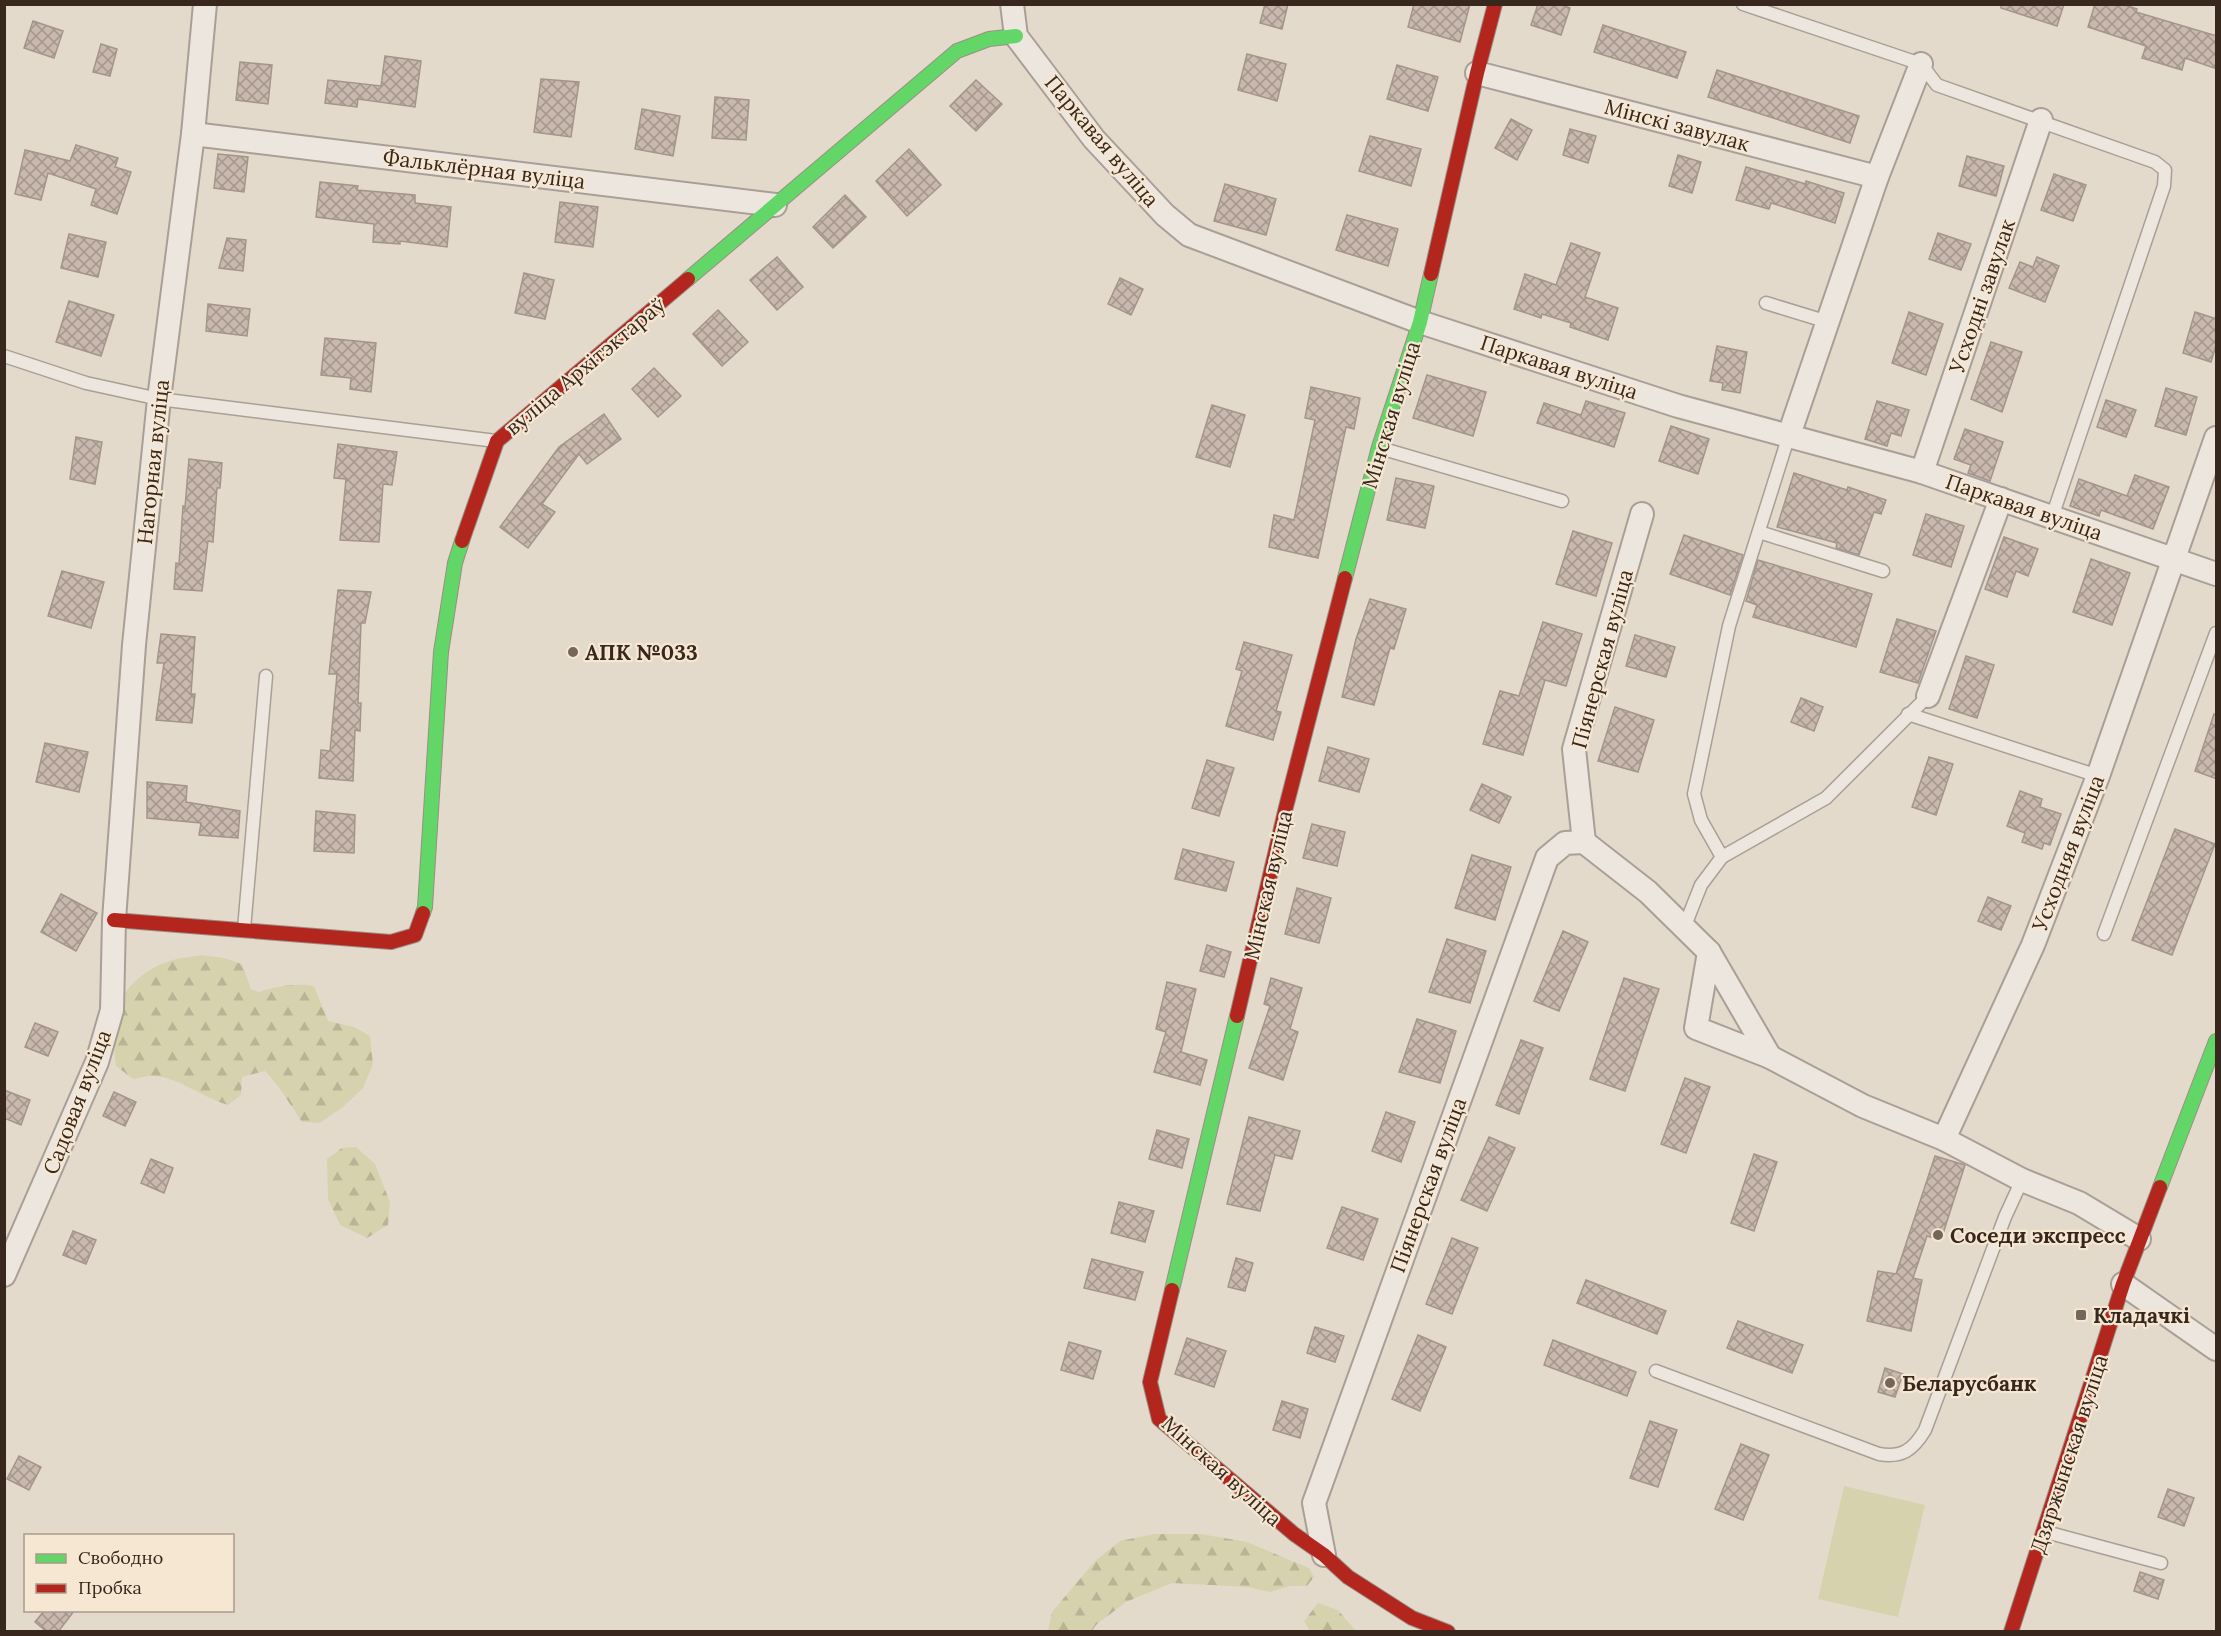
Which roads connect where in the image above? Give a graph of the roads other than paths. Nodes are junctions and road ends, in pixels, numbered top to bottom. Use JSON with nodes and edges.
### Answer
{"nodes":[{"id":1,"x":204,"y":4,"type":"edge"},
{"id":2,"x":1012,"y":4,"type":"edge"},
{"id":3,"x":1495,"y":4,"type":"edge"},
{"id":4,"x":1743,"y":4,"type":"edge"},
{"id":5,"x":1016,"y":36,"type":"junction"},
{"id":6,"x":1921,"y":64,"type":"junction"},
{"id":7,"x":1477,"y":73,"type":"junction"},
{"id":8,"x":2042,"y":120,"type":"junction"},
{"id":9,"x":193,"y":134,"type":"junction"},
{"id":10,"x":1877,"y":177,"type":"junction"},
{"id":11,"x":775,"y":205,"type":"junction"},
{"id":12,"x":1766,"y":303,"type":"dead end"},
{"id":13,"x":1420,"y":322,"type":"junction"},
{"id":14,"x":1828,"y":322,"type":"junction"},
{"id":15,"x":4,"y":356,"type":"edge"},
{"id":16,"x":159,"y":399,"type":"junction"},
{"id":17,"x":1789,"y":435,"type":"junction"},
{"id":18,"x":2217,"y":438,"type":"edge"},
{"id":19,"x":497,"y":441,"type":"junction"},
{"id":20,"x":1379,"y":447,"type":"junction"},
{"id":21,"x":1922,"y":472,"type":"junction"},
{"id":22,"x":2001,"y":499,"type":"junction"},
{"id":23,"x":1562,"y":501,"type":"dead end"},
{"id":24,"x":1642,"y":514,"type":"dead end"},
{"id":25,"x":2052,"y":517,"type":"junction"},
{"id":26,"x":1759,"y":532,"type":"junction"},
{"id":27,"x":2174,"y":559,"type":"junction"},
{"id":28,"x":1883,"y":571,"type":"dead end"},
{"id":29,"x":2217,"y":574,"type":"edge"},
{"id":30,"x":2217,"y":633,"type":"edge"},
{"id":31,"x":266,"y":676,"type":"dead end"},
{"id":32,"x":1928,"y":696,"type":"joint"},
{"id":33,"x":1908,"y":714,"type":"junction"},
{"id":34,"x":2098,"y":776,"type":"junction"},
{"id":35,"x":1584,"y":842,"type":"junction"},
{"id":36,"x":1722,"y":857,"type":"junction"},
{"id":37,"x":114,"y":920,"type":"junction"},
{"id":38,"x":1684,"y":928,"type":"junction"},
{"id":39,"x":244,"y":932,"type":"junction"},
{"id":40,"x":2104,"y":934,"type":"dead end"},
{"id":41,"x":1709,"y":952,"type":"junction"},
{"id":42,"x":2217,"y":1041,"type":"edge"},
{"id":43,"x":1770,"y":1057,"type":"junction"},
{"id":44,"x":1944,"y":1139,"type":"junction"},
{"id":45,"x":2022,"y":1180,"type":"junction"},
{"id":46,"x":2139,"y":1239,"type":"junction"},
{"id":47,"x":4,"y":1275,"type":"edge"},
{"id":48,"x":2122,"y":1284,"type":"junction"},
{"id":49,"x":2217,"y":1349,"type":"edge"},
{"id":50,"x":1656,"y":1371,"type":"dead end"},
{"id":51,"x":2044,"y":1532,"type":"junction"},
{"id":52,"x":1324,"y":1555,"type":"junction"},
{"id":53,"x":2161,"y":1563,"type":"dead end"},
{"id":54,"x":1448,"y":1632,"type":"edge"},
{"id":55,"x":2011,"y":1632,"type":"edge"}],
"edges":[{"from":1,"to":9,"type":"street","name":"Нагорная вуліца"},
{"from":2,"to":5,"type":"street"},
{"from":3,"to":7,"type":"street","name":"Мінская вуліца"},
{"from":4,"to":6,"type":"lane"},
{"from":5,"to":11,"type":"street","name":"вуліца Архітэктараў"},
{"from":5,"to":13,"type":"street","name":"Паркавая вуліца"},
{"from":6,"to":8,"type":"lane"},
{"from":6,"to":10,"type":"street"},
{"from":7,"to":10,"type":"street","name":"Мінскі завулак"},
{"from":7,"to":13,"type":"street","name":"Мінская вуліца"},
{"from":8,"to":21,"type":"street","name":"Усходні завулак"},
{"from":8,"to":25,"type":"lane"},
{"from":9,"to":11,"type":"street","name":"Фальклёрная вуліца"},
{"from":9,"to":16,"type":"street","name":"Нагорная вуліца"},
{"from":10,"to":14,"type":"street"},
{"from":11,"to":19,"type":"street","name":"вуліца Архітэктараў"},
{"from":12,"to":14,"type":"lane"},
{"from":13,"to":17,"type":"street","name":"Паркавая вуліца"},
{"from":13,"to":20,"type":"street","name":"Мінская вуліца"},
{"from":14,"to":17,"type":"street"},
{"from":15,"to":16,"type":"lane"},
{"from":16,"to":19,"type":"lane"},
{"from":16,"to":37,"type":"street","name":"Нагорная вуліца"},
{"from":17,"to":21,"type":"street","name":"Паркавая вуліца"},
{"from":17,"to":26,"type":"lane"},
{"from":18,"to":27,"type":"street","name":"Усходняя вуліца"},
{"from":19,"to":39,"type":"street","name":"вуліца Архітэктараў"},
{"from":20,"to":23,"type":"lane"},
{"from":20,"to":52,"type":"street","name":"Мінская вуліца"},
{"from":21,"to":22,"type":"street","name":"Паркавая вуліца"},
{"from":22,"to":25,"type":"street","name":"Паркавая вуліца"},
{"from":22,"to":32,"type":"street"},
{"from":24,"to":35,"type":"street","name":"Піянерская вуліца"},
{"from":25,"to":27,"type":"street","name":"Паркавая вуліца"},
{"from":26,"to":28,"type":"lane"},
{"from":26,"to":36,"type":"lane"},
{"from":27,"to":29,"type":"street","name":"Паркавая вуліца"},
{"from":27,"to":34,"type":"street","name":"Усходняя вуліца"},
{"from":30,"to":40,"type":"lane"},
{"from":31,"to":39,"type":"lane"},
{"from":32,"to":33,"type":"lane"},
{"from":33,"to":34,"type":"lane"},
{"from":33,"to":36,"type":"lane"},
{"from":34,"to":44,"type":"street","name":"Усходняя вуліца"},
{"from":35,"to":38,"type":"street"},
{"from":35,"to":52,"type":"street","name":"Піянерская вуліца"},
{"from":36,"to":38,"type":"lane"},
{"from":37,"to":39,"type":"street"},
{"from":37,"to":47,"type":"street","name":"Садовая вуліца"},
{"from":38,"to":41,"type":"street"},
{"from":41,"to":43,"type":"street"},
{"from":41,"to":43,"type":"street"},
{"from":42,"to":46,"type":"street","name":"Дзяржынская вуліца"},
{"from":43,"to":44,"type":"street"},
{"from":44,"to":45,"type":"street"},
{"from":45,"to":46,"type":"street"},
{"from":45,"to":50,"type":"lane"},
{"from":46,"to":48,"type":"street","name":"Дзяржынская вуліца"},
{"from":48,"to":49,"type":"street"},
{"from":48,"to":51,"type":"street","name":"Дзяржынская вуліца"},
{"from":51,"to":53,"type":"lane"},
{"from":51,"to":55,"type":"street","name":"Дзяржынская вуліца"},
{"from":52,"to":54,"type":"street","name":"Мінская вуліца"}]}
